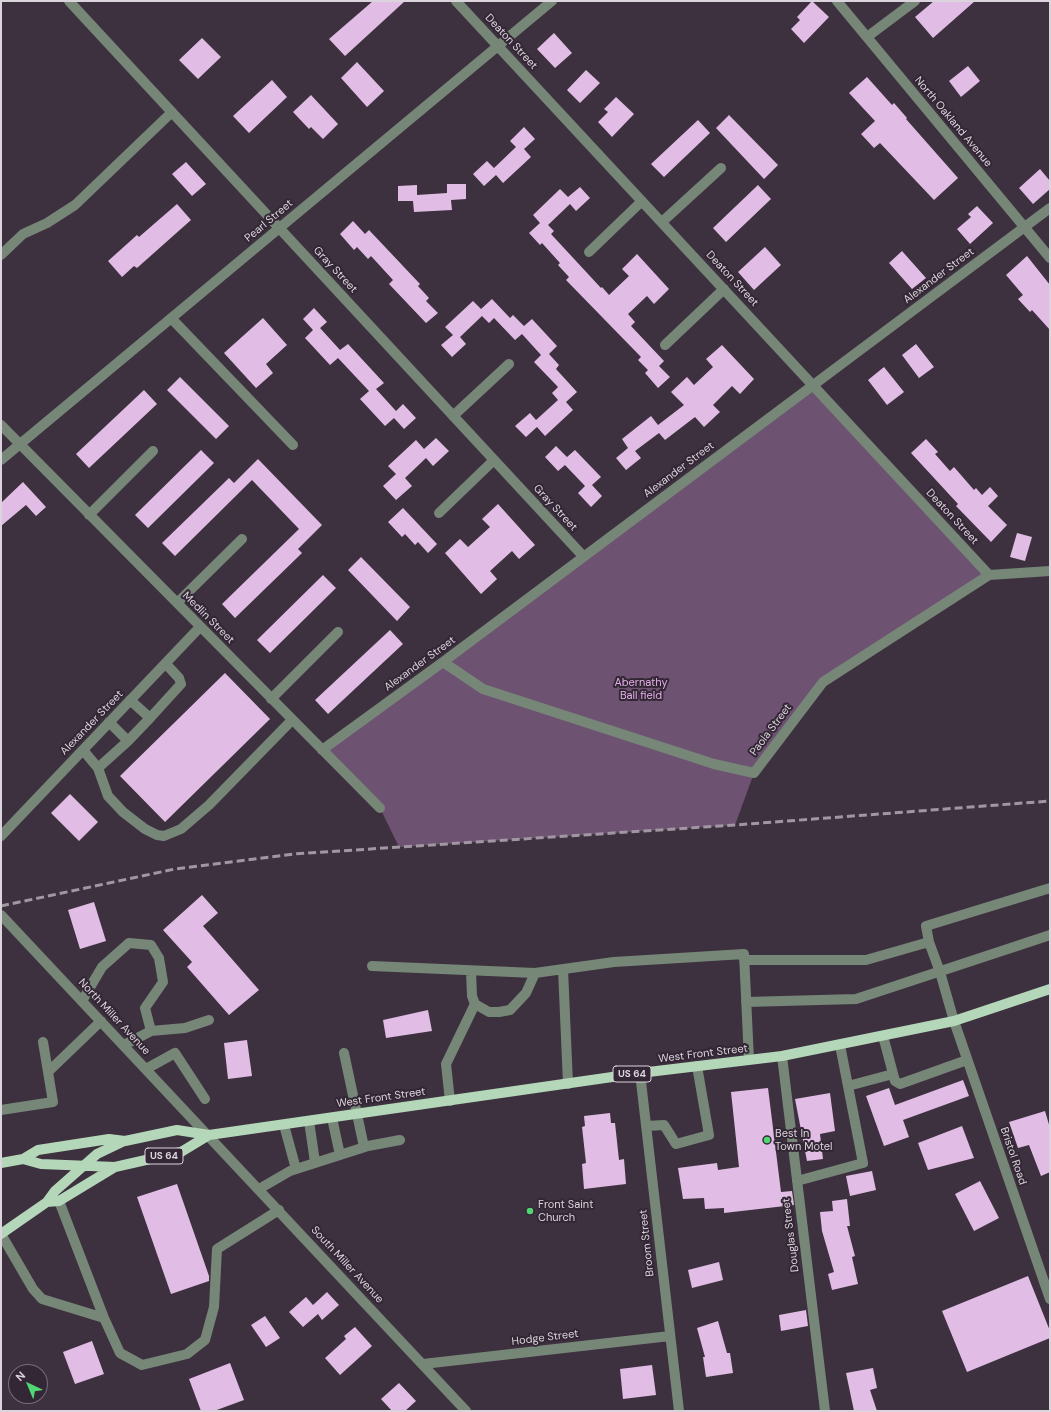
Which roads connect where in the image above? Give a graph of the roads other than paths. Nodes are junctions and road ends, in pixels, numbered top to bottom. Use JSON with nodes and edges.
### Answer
{"nodes":[{"id":1,"x":69,"y":1,"type":"edge"},
{"id":2,"x":456,"y":1,"type":"edge"},
{"id":3,"x":552,"y":1,"type":"edge"},
{"id":4,"x":837,"y":1,"type":"edge"},
{"id":5,"x":915,"y":1,"type":"edge"},
{"id":6,"x":867,"y":38,"type":"junction"},
{"id":7,"x":498,"y":46,"type":"junction"},
{"id":8,"x":172,"y":112,"type":"junction"},
{"id":9,"x":721,"y":168,"type":"dead end"},
{"id":10,"x":642,"y":201,"type":"junction"},
{"id":11,"x":1050,"y":208,"type":"edge"},
{"id":12,"x":662,"y":222,"type":"junction"},
{"id":13,"x":1025,"y":227,"type":"junction"},
{"id":14,"x":279,"y":228,"type":"junction"},
{"id":15,"x":589,"y":252,"type":"dead end"},
{"id":16,"x":1,"y":255,"type":"edge"},
{"id":17,"x":1050,"y":258,"type":"edge"},
{"id":18,"x":724,"y":289,"type":"junction"},
{"id":19,"x":171,"y":318,"type":"junction"},
{"id":20,"x":665,"y":345,"type":"dead end"},
{"id":21,"x":509,"y":364,"type":"dead end"},
{"id":22,"x":813,"y":384,"type":"junction"},
{"id":23,"x":453,"y":416,"type":"junction"},
{"id":24,"x":1,"y":425,"type":"edge"},
{"id":25,"x":20,"y":444,"type":"junction"},
{"id":26,"x":293,"y":445,"type":"dead end"},
{"id":27,"x":154,"y":451,"type":"dead end"},
{"id":28,"x":1,"y":460,"type":"edge"},
{"id":29,"x":494,"y":460,"type":"junction"},
{"id":30,"x":439,"y":512,"type":"dead end"},
{"id":31,"x":89,"y":515,"type":"junction"},
{"id":32,"x":242,"y":539,"type":"dead end"},
{"id":33,"x":583,"y":556,"type":"junction"},
{"id":34,"x":1050,"y":571,"type":"edge"},
{"id":35,"x":989,"y":575,"type":"junction"},
{"id":36,"x":177,"y":603,"type":"junction"},
{"id":37,"x":200,"y":627,"type":"junction"},
{"id":38,"x":338,"y":632,"type":"dead end"},
{"id":39,"x":444,"y":662,"type":"junction"},
{"id":40,"x":166,"y":664,"type":"junction"},
{"id":41,"x":271,"y":699,"type":"junction"},
{"id":42,"x":130,"y":700,"type":"junction"},
{"id":43,"x":150,"y":718,"type":"junction"},
{"id":44,"x":292,"y":720,"type":"junction"},
{"id":45,"x":109,"y":722,"type":"junction"},
{"id":46,"x":128,"y":740,"type":"junction"},
{"id":47,"x":82,"y":750,"type":"junction"},
{"id":48,"x":322,"y":750,"type":"junction"},
{"id":49,"x":98,"y":768,"type":"junction"},
{"id":50,"x":380,"y":808,"type":"dead end"},
{"id":51,"x":1,"y":836,"type":"edge"},
{"id":52,"x":1050,"y":888,"type":"edge"},
{"id":53,"x":1,"y":915,"type":"edge"},
{"id":54,"x":1050,"y":935,"type":"edge"},
{"id":55,"x":929,"y":942,"type":"junction"},
{"id":56,"x":744,"y":960,"type":"junction"},
{"id":57,"x":372,"y":966,"type":"dead end"},
{"id":58,"x":563,"y":969,"type":"junction"},
{"id":59,"x":472,"y":971,"type":"junction"},
{"id":60,"x":940,"y":972,"type":"junction"},
{"id":61,"x":535,"y":973,"type":"junction"},
{"id":62,"x":1050,"y":989,"type":"edge"},
{"id":63,"x":82,"y":1001,"type":"junction"},
{"id":64,"x":746,"y":1002,"type":"junction"},
{"id":65,"x":475,"y":1004,"type":"junction"},
{"id":66,"x":209,"y":1020,"type":"dead end"},
{"id":67,"x":101,"y":1021,"type":"junction"},
{"id":68,"x":954,"y":1021,"type":"junction"},
{"id":69,"x":151,"y":1031,"type":"junction"},
{"id":70,"x":883,"y":1036,"type":"junction"},
{"id":71,"x":43,"y":1042,"type":"dead end"},
{"id":72,"x":840,"y":1044,"type":"junction"},
{"id":73,"x":124,"y":1045,"type":"junction"},
{"id":74,"x":344,"y":1053,"type":"dead end"},
{"id":75,"x":782,"y":1056,"type":"junction"},
{"id":76,"x":749,"y":1060,"type":"junction"},
{"id":77,"x":967,"y":1060,"type":"junction"},
{"id":78,"x":697,"y":1066,"type":"junction"},
{"id":79,"x":146,"y":1069,"type":"junction"},
{"id":80,"x":48,"y":1072,"type":"junction"},
{"id":81,"x":640,"y":1073,"type":"junction"},
{"id":82,"x":893,"y":1074,"type":"junction"},
{"id":83,"x":568,"y":1084,"type":"junction"},
{"id":84,"x":848,"y":1086,"type":"junction"},
{"id":85,"x":205,"y":1099,"type":"dead end"},
{"id":86,"x":450,"y":1101,"type":"junction"},
{"id":87,"x":1,"y":1110,"type":"edge"},
{"id":88,"x":358,"y":1114,"type":"junction"},
{"id":89,"x":332,"y":1118,"type":"junction"},
{"id":90,"x":309,"y":1121,"type":"junction"},
{"id":91,"x":284,"y":1125,"type":"junction"},
{"id":92,"x":646,"y":1126,"type":"junction"},
{"id":93,"x":209,"y":1135,"type":"junction"},
{"id":94,"x":400,"y":1140,"type":"dead end"},
{"id":95,"x":125,"y":1141,"type":"junction"},
{"id":96,"x":364,"y":1147,"type":"junction"},
{"id":97,"x":340,"y":1155,"type":"junction"},
{"id":98,"x":23,"y":1159,"type":"junction"},
{"id":99,"x":315,"y":1162,"type":"junction"},
{"id":100,"x":1,"y":1163,"type":"edge"},
{"id":101,"x":83,"y":1165,"type":"junction"},
{"id":102,"x":115,"y":1167,"type":"junction"},
{"id":103,"x":296,"y":1169,"type":"junction"},
{"id":104,"x":797,"y":1181,"type":"junction"},
{"id":105,"x":259,"y":1189,"type":"junction"},
{"id":106,"x":59,"y":1201,"type":"junction"},
{"id":107,"x":47,"y":1202,"type":"junction"},
{"id":108,"x":279,"y":1210,"type":"junction"},
{"id":109,"x":1,"y":1234,"type":"edge"},
{"id":110,"x":1050,"y":1299,"type":"edge"},
{"id":111,"x":104,"y":1318,"type":"junction"},
{"id":112,"x":670,"y":1336,"type":"junction"},
{"id":113,"x":423,"y":1364,"type":"junction"},
{"id":114,"x":466,"y":1411,"type":"edge"},
{"id":115,"x":678,"y":1411,"type":"edge"},
{"id":116,"x":825,"y":1411,"type":"edge"}],
"edges":[{"from":1,"to":8,"type":"street","name":"Gray Street"},
{"from":2,"to":7,"type":"street","name":"Deaton Street"},
{"from":3,"to":7,"type":"street","name":"Pearl Street"},
{"from":4,"to":6,"type":"street","name":"North Oakland Avenue"},
{"from":5,"to":6,"type":"street"},
{"from":6,"to":13,"type":"street","name":"North Oakland Avenue"},
{"from":7,"to":10,"type":"street","name":"Deaton Street"},
{"from":7,"to":14,"type":"street","name":"Pearl Street"},
{"from":8,"to":14,"type":"street","name":"Gray Street"},
{"from":8,"to":16,"type":"street"},
{"from":9,"to":12,"type":"street"},
{"from":10,"to":12,"type":"street","name":"Deaton Street"},
{"from":10,"to":15,"type":"street"},
{"from":11,"to":13,"type":"street","name":"Alexander Street"},
{"from":12,"to":18,"type":"street","name":"Deaton Street"},
{"from":13,"to":17,"type":"street","name":"North Oakland Avenue"},
{"from":13,"to":22,"type":"street","name":"Alexander Street"},
{"from":14,"to":19,"type":"street","name":"Pearl Street"},
{"from":14,"to":23,"type":"street","name":"Gray Street"},
{"from":18,"to":20,"type":"street"},
{"from":18,"to":22,"type":"street","name":"Deaton Street"},
{"from":19,"to":25,"type":"street","name":"Pearl Street"},
{"from":19,"to":26,"type":"street"},
{"from":21,"to":23,"type":"street"},
{"from":22,"to":33,"type":"street","name":"Alexander Street"},
{"from":22,"to":35,"type":"street","name":"Deaton Street"},
{"from":23,"to":29,"type":"street","name":"Gray Street"},
{"from":24,"to":25,"type":"street","name":"Medlin Street"},
{"from":25,"to":28,"type":"street","name":"Pearl Street"},
{"from":25,"to":31,"type":"street","name":"Medlin Street"},
{"from":27,"to":31,"type":"street"},
{"from":29,"to":30,"type":"street"},
{"from":29,"to":33,"type":"street","name":"Gray Street"},
{"from":31,"to":36,"type":"street","name":"Medlin Street"},
{"from":32,"to":36,"type":"street"},
{"from":33,"to":39,"type":"street","name":"Alexander Street"},
{"from":34,"to":35,"type":"street","name":"Paola Street"},
{"from":35,"to":39,"type":"street","name":"Paola Street"},
{"from":36,"to":37,"type":"street","name":"Medlin Street"},
{"from":37,"to":40,"type":"street","name":"Alexander Street"},
{"from":37,"to":41,"type":"street","name":"Medlin Street"},
{"from":38,"to":41,"type":"street"},
{"from":39,"to":48,"type":"street","name":"Alexander Street"},
{"from":40,"to":42,"type":"street","name":"Alexander Street"},
{"from":40,"to":43,"type":"street"},
{"from":41,"to":44,"type":"street","name":"Medlin Street"},
{"from":42,"to":43,"type":"street"},
{"from":42,"to":45,"type":"street","name":"Alexander Street"},
{"from":43,"to":46,"type":"street"},
{"from":44,"to":48,"type":"street","name":"Medlin Street"},
{"from":44,"to":49,"type":"street"},
{"from":45,"to":46,"type":"street"},
{"from":45,"to":47,"type":"street","name":"Alexander Street"},
{"from":46,"to":49,"type":"street"},
{"from":47,"to":49,"type":"street"},
{"from":47,"to":51,"type":"street","name":"Alexander Street"},
{"from":48,"to":50,"type":"street","name":"Medlin Street"},
{"from":52,"to":55,"type":"street"},
{"from":53,"to":63,"type":"street","name":"North Miller Avenue"},
{"from":54,"to":60,"type":"street"},
{"from":55,"to":56,"type":"street"},
{"from":55,"to":60,"type":"street","name":"Bristol Road"},
{"from":56,"to":58,"type":"street"},
{"from":56,"to":64,"type":"street"},
{"from":57,"to":59,"type":"street"},
{"from":58,"to":61,"type":"street"},
{"from":58,"to":83,"type":"street"},
{"from":59,"to":61,"type":"street"},
{"from":59,"to":65,"type":"street"},
{"from":60,"to":64,"type":"street"},
{"from":60,"to":68,"type":"street","name":"Bristol Road"},
{"from":61,"to":65,"type":"street"},
{"from":62,"to":68,"type":"main road","name":"West Front Street","number":"US 64"},
{"from":63,"to":67,"type":"street","name":"North Miller Avenue"},
{"from":63,"to":69,"type":"street"},
{"from":64,"to":76,"type":"street"},
{"from":65,"to":86,"type":"street"},
{"from":66,"to":69,"type":"street"},
{"from":67,"to":73,"type":"street","name":"North Miller Avenue"},
{"from":67,"to":80,"type":"street"},
{"from":68,"to":70,"type":"main road","name":"West Front Street","number":"US 64"},
{"from":68,"to":77,"type":"street","name":"Bristol Road"},
{"from":69,"to":73,"type":"street"},
{"from":70,"to":72,"type":"main road","name":"West Front Street","number":"US 64"},
{"from":70,"to":82,"type":"street"},
{"from":71,"to":80,"type":"street"},
{"from":72,"to":75,"type":"main road","name":"West Front Street","number":"US 64"},
{"from":72,"to":84,"type":"street"},
{"from":73,"to":79,"type":"street","name":"North Miller Avenue"},
{"from":74,"to":88,"type":"street"},
{"from":75,"to":76,"type":"main road","name":"West Front Street","number":"US 64"},
{"from":75,"to":104,"type":"street","name":"Douglas Street"},
{"from":76,"to":78,"type":"main road","name":"West Front Street","number":"US 64"},
{"from":77,"to":82,"type":"street"},
{"from":77,"to":110,"type":"street","name":"Bristol Road"},
{"from":78,"to":81,"type":"main road","name":"West Front Street","number":"US 64"},
{"from":78,"to":92,"type":"street"},
{"from":79,"to":85,"type":"street"},
{"from":79,"to":93,"type":"street","name":"North Miller Avenue"},
{"from":80,"to":87,"type":"street"},
{"from":81,"to":83,"type":"main road","name":"West Front Street","number":"US 64"},
{"from":81,"to":92,"type":"street","name":"Broom Street"},
{"from":82,"to":84,"type":"street"},
{"from":83,"to":86,"type":"main road","name":"West Front Street","number":"US 64"},
{"from":84,"to":104,"type":"street"},
{"from":86,"to":88,"type":"main road","name":"West Front Street","number":"US 64"},
{"from":88,"to":89,"type":"main road","name":"West Front Street","number":"US 64"},
{"from":88,"to":96,"type":"street"},
{"from":89,"to":90,"type":"main road","name":"West Front Street","number":"US 64"},
{"from":89,"to":97,"type":"street"},
{"from":90,"to":91,"type":"main road","name":"West Front Street","number":"US 64"},
{"from":90,"to":99,"type":"street"},
{"from":91,"to":93,"type":"main road","name":"West Front Street","number":"US 64"},
{"from":91,"to":103,"type":"street"},
{"from":92,"to":112,"type":"street","name":"Broom Street"},
{"from":93,"to":95,"type":"main road","name":"West Front Street"},
{"from":93,"to":102,"type":"main road","name":"West Front Street","number":"US 64"},
{"from":93,"to":105,"type":"street","name":"South Miller Avenue"},
{"from":94,"to":96,"type":"street"},
{"from":95,"to":98,"type":"main road","name":"West Front Street"},
{"from":95,"to":101,"type":"main road"},
{"from":96,"to":97,"type":"street"},
{"from":97,"to":99,"type":"street"},
{"from":98,"to":100,"type":"main road","name":"West Front Street"},
{"from":98,"to":101,"type":"main road","name":"West Front Street","number":"US 64"},
{"from":99,"to":103,"type":"street"},
{"from":101,"to":102,"type":"main road","name":"West Front Street","number":"US 64"},
{"from":101,"to":107,"type":"main road"},
{"from":102,"to":106,"type":"main road","number":"US 64"},
{"from":103,"to":105,"type":"street"},
{"from":104,"to":116,"type":"street","name":"Douglas Street"},
{"from":105,"to":108,"type":"street","name":"South Miller Avenue"},
{"from":106,"to":107,"type":"main road","number":"US 64"},
{"from":106,"to":111,"type":"street"},
{"from":107,"to":109,"type":"main road"},
{"from":108,"to":111,"type":"street"},
{"from":108,"to":113,"type":"street","name":"South Miller Avenue"},
{"from":109,"to":111,"type":"street"},
{"from":112,"to":113,"type":"street","name":"Hodge Street"},
{"from":112,"to":115,"type":"street","name":"Broom Street"},
{"from":113,"to":114,"type":"street","name":"South Miller Avenue"}]}
